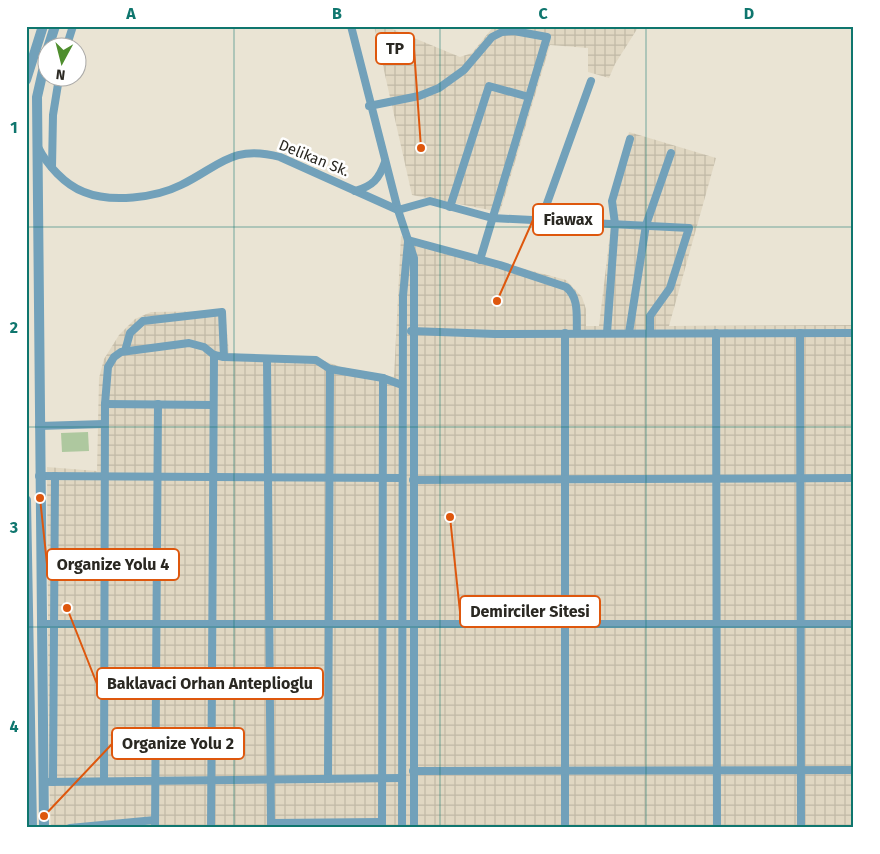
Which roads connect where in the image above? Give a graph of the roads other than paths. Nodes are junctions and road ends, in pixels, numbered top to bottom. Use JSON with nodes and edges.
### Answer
{"nodes":[{"id":1,"x":43,"y":26,"type":"edge"},
{"id":2,"x":55,"y":26,"type":"edge"},
{"id":3,"x":73,"y":26,"type":"edge"},
{"id":4,"x":351,"y":26,"type":"edge"},
{"id":5,"x":51,"y":38,"type":"edge"},
{"id":6,"x":69,"y":38,"type":"edge"},
{"id":7,"x":26,"y":80,"type":"edge"},
{"id":8,"x":591,"y":81,"type":"dead end"},
{"id":9,"x":39,"y":88,"type":"edge"},
{"id":10,"x":57,"y":88,"type":"edge"},
{"id":11,"x":529,"y":97,"type":"junction"},
{"id":12,"x":369,"y":106,"type":"junction"},
{"id":13,"x":26,"y":135,"type":"edge"},
{"id":14,"x":630,"y":139,"type":"dead end"},
{"id":15,"x":37,"y":144,"type":"junction"},
{"id":16,"x":671,"y":153,"type":"dead end"},
{"id":17,"x":384,"y":162,"type":"junction"},
{"id":18,"x":52,"y":167,"type":"junction"},
{"id":19,"x":355,"y":191,"type":"junction"},
{"id":20,"x":450,"y":207,"type":"junction"},
{"id":21,"x":398,"y":210,"type":"junction"},
{"id":22,"x":492,"y":218,"type":"junction"},
{"id":23,"x":541,"y":220,"type":"junction"},
{"id":24,"x":615,"y":224,"type":"junction"},
{"id":25,"x":646,"y":225,"type":"junction"},
{"id":26,"x":408,"y":240,"type":"junction"},
{"id":27,"x":480,"y":260,"type":"junction"},
{"id":28,"x":402,"y":331,"type":"junction"},
{"id":29,"x":414,"y":332,"type":"junction"},
{"id":30,"x":565,"y":333,"type":"junction"},
{"id":31,"x":577,"y":333,"type":"junction"},
{"id":32,"x":607,"y":333,"type":"junction"},
{"id":33,"x":629,"y":333,"type":"junction"},
{"id":34,"x":650,"y":333,"type":"junction"},
{"id":35,"x":716,"y":333,"type":"junction"},
{"id":36,"x":800,"y":333,"type":"junction"},
{"id":37,"x":854,"y":333,"type":"edge"},
{"id":38,"x":125,"y":351,"type":"junction"},
{"id":39,"x":214,"y":355,"type":"junction"},
{"id":40,"x":224,"y":357,"type":"junction"},
{"id":41,"x":268,"y":360,"type":"junction"},
{"id":42,"x":330,"y":369,"type":"junction"},
{"id":43,"x":383,"y":378,"type":"junction"},
{"id":44,"x":402,"y":385,"type":"junction"},
{"id":45,"x":104,"y":404,"type":"junction"},
{"id":46,"x":158,"y":404,"type":"junction"},
{"id":47,"x":213,"y":404,"type":"junction"},
{"id":48,"x":104,"y":424,"type":"junction"},
{"id":49,"x":39,"y":426,"type":"junction"},
{"id":50,"x":40,"y":476,"type":"junction"},
{"id":51,"x":54,"y":476,"type":"junction"},
{"id":52,"x":104,"y":477,"type":"junction"},
{"id":53,"x":158,"y":477,"type":"junction"},
{"id":54,"x":213,"y":477,"type":"junction"},
{"id":55,"x":268,"y":478,"type":"junction"},
{"id":56,"x":329,"y":478,"type":"junction"},
{"id":57,"x":383,"y":478,"type":"junction"},
{"id":58,"x":402,"y":478,"type":"junction"},
{"id":59,"x":800,"y":478,"type":"junction"},
{"id":60,"x":854,"y":478,"type":"edge"},
{"id":61,"x":716,"y":479,"type":"junction"},
{"id":62,"x":413,"y":480,"type":"junction"},
{"id":63,"x":565,"y":480,"type":"junction"},
{"id":64,"x":26,"y":500,"type":"edge"},
{"id":65,"x":41,"y":624,"type":"junction"},
{"id":66,"x":54,"y":624,"type":"junction"},
{"id":67,"x":104,"y":624,"type":"junction"},
{"id":68,"x":157,"y":624,"type":"junction"},
{"id":69,"x":212,"y":624,"type":"junction"},
{"id":70,"x":413,"y":624,"type":"junction"},
{"id":71,"x":565,"y":624,"type":"junction"},
{"id":72,"x":716,"y":624,"type":"junction"},
{"id":73,"x":801,"y":624,"type":"junction"},
{"id":74,"x":854,"y":624,"type":"edge"},
{"id":75,"x":270,"y":625,"type":"junction"},
{"id":76,"x":329,"y":625,"type":"junction"},
{"id":77,"x":382,"y":625,"type":"junction"},
{"id":78,"x":402,"y":625,"type":"junction"},
{"id":79,"x":717,"y":770,"type":"junction"},
{"id":80,"x":801,"y":770,"type":"junction"},
{"id":81,"x":854,"y":770,"type":"edge"},
{"id":82,"x":413,"y":771,"type":"junction"},
{"id":83,"x":565,"y":771,"type":"junction"},
{"id":84,"x":382,"y":778,"type":"junction"},
{"id":85,"x":402,"y":778,"type":"junction"},
{"id":86,"x":271,"y":779,"type":"junction"},
{"id":87,"x":328,"y":779,"type":"junction"},
{"id":88,"x":156,"y":780,"type":"junction"},
{"id":89,"x":211,"y":780,"type":"junction"},
{"id":90,"x":104,"y":781,"type":"junction"},
{"id":91,"x":48,"y":782,"type":"junction"},
{"id":92,"x":155,"y":824,"type":"edge"},
{"id":93,"x":271,"y":825,"type":"edge"},
{"id":94,"x":382,"y":825,"type":"edge"},
{"id":95,"x":104,"y":826,"type":"edge"},
{"id":96,"x":32,"y":828,"type":"edge"},
{"id":97,"x":44,"y":828,"type":"edge"},
{"id":98,"x":70,"y":828,"type":"edge"},
{"id":99,"x":211,"y":828,"type":"edge"},
{"id":100,"x":402,"y":828,"type":"edge"},
{"id":101,"x":414,"y":828,"type":"edge"},
{"id":102,"x":565,"y":828,"type":"edge"},
{"id":103,"x":717,"y":828,"type":"edge"},
{"id":104,"x":801,"y":828,"type":"edge"}],
"edges":[{"from":1,"to":7,"type":"street"},
{"from":2,"to":5,"type":"street"},
{"from":3,"to":6,"type":"street"},
{"from":4,"to":12,"type":"street"},
{"from":8,"to":23,"type":"street"},
{"from":9,"to":15,"type":"street"},
{"from":10,"to":18,"type":"street"},
{"from":11,"to":12,"type":"street"},
{"from":11,"to":20,"type":"street"},
{"from":11,"to":22,"type":"street"},
{"from":12,"to":17,"type":"street"},
{"from":13,"to":15,"type":"street"},
{"from":14,"to":24,"type":"street"},
{"from":15,"to":18,"type":"street","name":"Delikan Sk."},
{"from":15,"to":49,"type":"street"},
{"from":16,"to":25,"type":"street"},
{"from":17,"to":19,"type":"street"},
{"from":17,"to":21,"type":"street"},
{"from":18,"to":19,"type":"street","name":"Delikan Sk."},
{"from":19,"to":21,"type":"street","name":"Delikan Sk."},
{"from":20,"to":21,"type":"street"},
{"from":20,"to":22,"type":"street"},
{"from":21,"to":26,"type":"street"},
{"from":22,"to":23,"type":"street"},
{"from":22,"to":27,"type":"street"},
{"from":23,"to":24,"type":"street"},
{"from":24,"to":25,"type":"street"},
{"from":24,"to":32,"type":"street"},
{"from":25,"to":33,"type":"street"},
{"from":25,"to":34,"type":"street"},
{"from":26,"to":27,"type":"street"},
{"from":26,"to":28,"type":"street"},
{"from":26,"to":29,"type":"street"},
{"from":27,"to":31,"type":"street"},
{"from":28,"to":29,"type":"street"},
{"from":28,"to":44,"type":"street"},
{"from":29,"to":30,"type":"street"},
{"from":29,"to":62,"type":"street"},
{"from":30,"to":31,"type":"street"},
{"from":30,"to":63,"type":"street"},
{"from":31,"to":32,"type":"street"},
{"from":32,"to":33,"type":"street"},
{"from":33,"to":34,"type":"street"},
{"from":34,"to":35,"type":"street"},
{"from":35,"to":36,"type":"street"},
{"from":35,"to":61,"type":"street"},
{"from":36,"to":37,"type":"street"},
{"from":36,"to":59,"type":"street"},
{"from":38,"to":39,"type":"street"},
{"from":38,"to":40,"type":"street"},
{"from":38,"to":45,"type":"street"},
{"from":39,"to":40,"type":"street"},
{"from":39,"to":47,"type":"street"},
{"from":40,"to":41,"type":"street"},
{"from":41,"to":42,"type":"street"},
{"from":41,"to":55,"type":"street"},
{"from":42,"to":43,"type":"street"},
{"from":42,"to":56,"type":"street"},
{"from":43,"to":44,"type":"street"},
{"from":43,"to":57,"type":"street"},
{"from":44,"to":58,"type":"street"},
{"from":45,"to":46,"type":"street"},
{"from":45,"to":48,"type":"street"},
{"from":46,"to":47,"type":"street"},
{"from":46,"to":53,"type":"street"},
{"from":47,"to":54,"type":"street"},
{"from":48,"to":49,"type":"street"},
{"from":48,"to":52,"type":"street"},
{"from":49,"to":50,"type":"street"},
{"from":50,"to":51,"type":"street"},
{"from":50,"to":65,"type":"street"},
{"from":51,"to":52,"type":"street"},
{"from":51,"to":66,"type":"street"},
{"from":52,"to":53,"type":"street"},
{"from":52,"to":67,"type":"street"},
{"from":53,"to":54,"type":"street"},
{"from":53,"to":68,"type":"street"},
{"from":54,"to":55,"type":"street"},
{"from":54,"to":69,"type":"street"},
{"from":55,"to":56,"type":"street"},
{"from":55,"to":75,"type":"street"},
{"from":56,"to":57,"type":"street"},
{"from":56,"to":76,"type":"street"},
{"from":57,"to":58,"type":"street"},
{"from":57,"to":77,"type":"street"},
{"from":58,"to":78,"type":"street"},
{"from":59,"to":60,"type":"street"},
{"from":59,"to":61,"type":"street"},
{"from":59,"to":73,"type":"street"},
{"from":61,"to":63,"type":"street"},
{"from":61,"to":72,"type":"street"},
{"from":62,"to":63,"type":"street"},
{"from":62,"to":70,"type":"street"},
{"from":63,"to":71,"type":"street"},
{"from":64,"to":96,"type":"street"},
{"from":65,"to":66,"type":"street"},
{"from":65,"to":91,"type":"street"},
{"from":66,"to":67,"type":"street"},
{"from":66,"to":91,"type":"street"},
{"from":67,"to":68,"type":"street"},
{"from":67,"to":90,"type":"street"},
{"from":68,"to":69,"type":"street"},
{"from":68,"to":88,"type":"street"},
{"from":69,"to":75,"type":"street"},
{"from":69,"to":89,"type":"street"},
{"from":70,"to":71,"type":"street"},
{"from":70,"to":78,"type":"street"},
{"from":70,"to":82,"type":"street"},
{"from":71,"to":72,"type":"street"},
{"from":71,"to":83,"type":"street"},
{"from":72,"to":73,"type":"street"},
{"from":72,"to":79,"type":"street"},
{"from":73,"to":74,"type":"street"},
{"from":73,"to":80,"type":"street"},
{"from":75,"to":76,"type":"street"},
{"from":75,"to":86,"type":"street"},
{"from":76,"to":77,"type":"street"},
{"from":76,"to":87,"type":"street"},
{"from":77,"to":78,"type":"street"},
{"from":77,"to":84,"type":"street"},
{"from":78,"to":85,"type":"street"},
{"from":79,"to":80,"type":"street"},
{"from":79,"to":83,"type":"street"},
{"from":79,"to":103,"type":"street"},
{"from":80,"to":81,"type":"street"},
{"from":80,"to":104,"type":"street"},
{"from":82,"to":83,"type":"street"},
{"from":82,"to":101,"type":"street"},
{"from":83,"to":102,"type":"street"},
{"from":84,"to":85,"type":"street"},
{"from":84,"to":87,"type":"street"},
{"from":84,"to":94,"type":"street"},
{"from":85,"to":100,"type":"street"},
{"from":86,"to":87,"type":"street"},
{"from":86,"to":89,"type":"street"},
{"from":86,"to":93,"type":"street"},
{"from":88,"to":89,"type":"street"},
{"from":88,"to":90,"type":"street"},
{"from":88,"to":92,"type":"street"},
{"from":89,"to":99,"type":"street"},
{"from":90,"to":91,"type":"street"},
{"from":91,"to":97,"type":"street"},
{"from":92,"to":95,"type":"street"},
{"from":93,"to":94,"type":"street"},
{"from":95,"to":98,"type":"street"}]}
